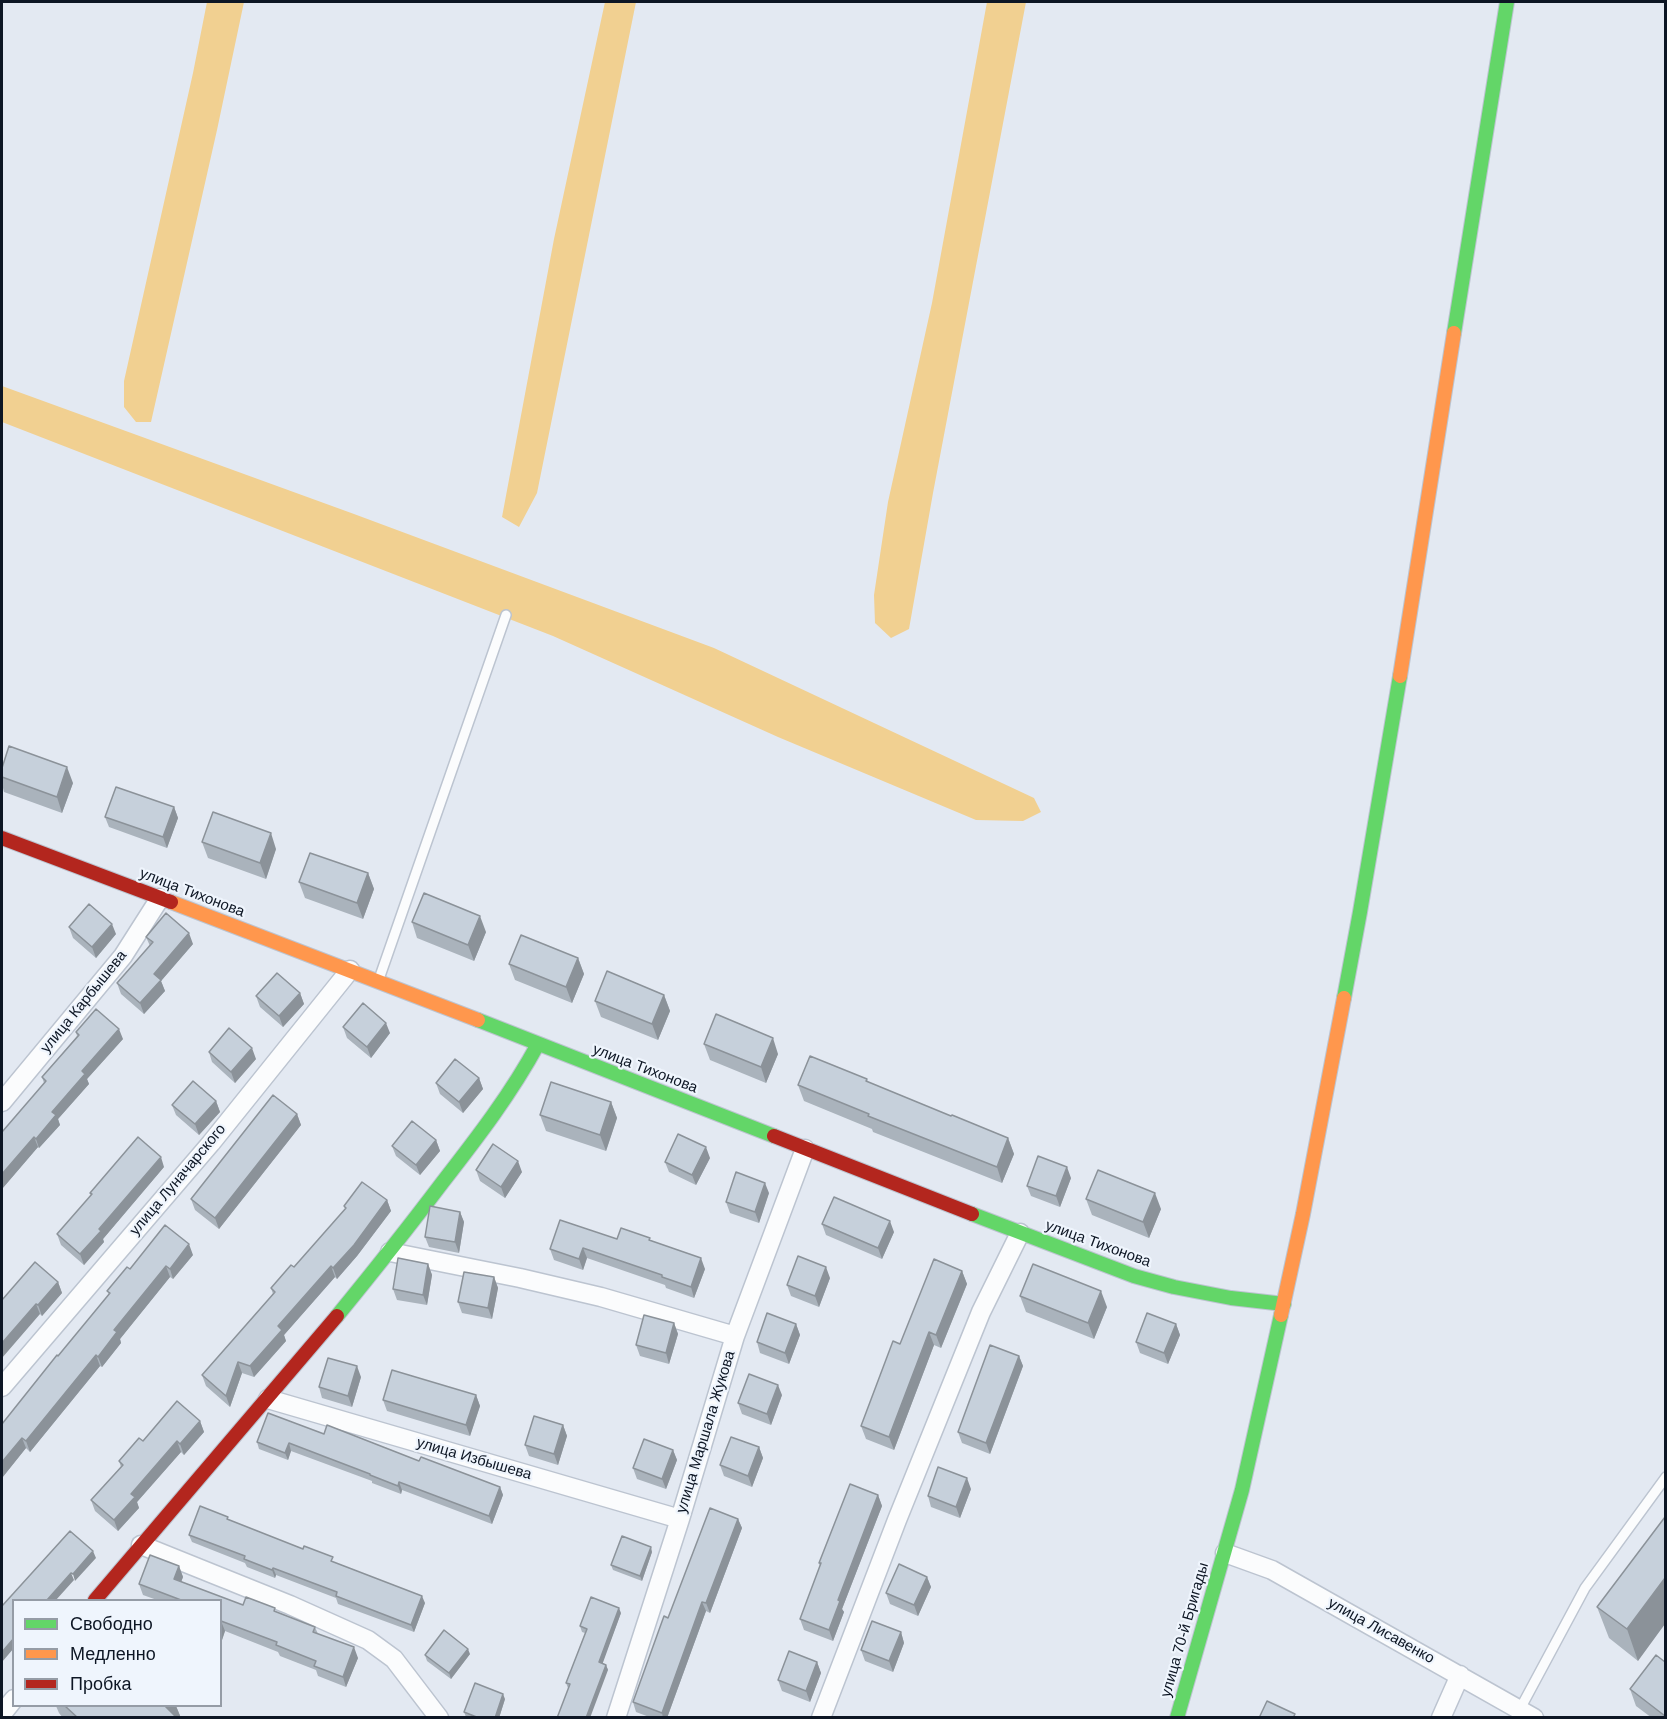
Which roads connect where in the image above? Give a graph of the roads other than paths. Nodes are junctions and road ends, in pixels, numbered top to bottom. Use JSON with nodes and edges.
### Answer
{"nodes":[{"id":1,"x":1508,"y":2,"type":"edge"},
{"id":2,"x":506,"y":615,"type":"dead end"},
{"id":3,"x":2,"y":838,"type":"edge"},
{"id":4,"x":160,"y":898,"type":"junction"},
{"id":5,"x":350,"y":970,"type":"junction"},
{"id":6,"x":379,"y":982,"type":"junction"},
{"id":7,"x":538,"y":1044,"type":"junction"},
{"id":8,"x":2,"y":1102,"type":"edge"},
{"id":9,"x":805,"y":1149,"type":"junction"},
{"id":10,"x":1020,"y":1233,"type":"junction"},
{"id":11,"x":390,"y":1252,"type":"junction"},
{"id":12,"x":1284,"y":1304,"type":"junction"},
{"id":13,"x":735,"y":1336,"type":"junction"},
{"id":14,"x":2,"y":1387,"type":"edge"},
{"id":15,"x":268,"y":1399,"type":"junction"},
{"id":16,"x":1665,"y":1477,"type":"edge"},
{"id":17,"x":680,"y":1519,"type":"junction"},
{"id":18,"x":141,"y":1545,"type":"junction"},
{"id":19,"x":1225,"y":1553,"type":"junction"},
{"id":20,"x":96,"y":1599,"type":"edge"},
{"id":21,"x":1460,"y":1675,"type":"junction"},
{"id":22,"x":12,"y":1702,"type":"edge"},
{"id":23,"x":1527,"y":1713,"type":"edge"},
{"id":24,"x":2,"y":1714,"type":"edge"},
{"id":25,"x":439,"y":1718,"type":"edge"},
{"id":26,"x":616,"y":1718,"type":"edge"},
{"id":27,"x":821,"y":1718,"type":"edge"},
{"id":28,"x":1176,"y":1718,"type":"edge"},
{"id":29,"x":1441,"y":1718,"type":"edge"}],
"edges":[{"from":1,"to":12,"type":"street","name":"улица 70-й Бригады"},
{"from":2,"to":6,"type":"lane"},
{"from":3,"to":4,"type":"street","name":"улица Тихонова"},
{"from":4,"to":5,"type":"street","name":"улица Тихонова"},
{"from":4,"to":8,"type":"street","name":"улица Карбышева"},
{"from":5,"to":6,"type":"street","name":"улица Тихонова"},
{"from":5,"to":14,"type":"street","name":"улица Луначарского"},
{"from":6,"to":7,"type":"street","name":"улица Тихонова"},
{"from":7,"to":9,"type":"street","name":"улица Тихонова"},
{"from":7,"to":11,"type":"street"},
{"from":9,"to":10,"type":"street","name":"улица Тихонова"},
{"from":9,"to":13,"type":"street","name":"улица Маршала Жукова"},
{"from":10,"to":12,"type":"street","name":"улица Тихонова"},
{"from":10,"to":27,"type":"street"},
{"from":11,"to":13,"type":"street"},
{"from":11,"to":15,"type":"street"},
{"from":12,"to":19,"type":"street","name":"улица 70-й Бригады"},
{"from":13,"to":17,"type":"street","name":"улица Маршала Жукова"},
{"from":15,"to":17,"type":"street","name":"улица Избышева"},
{"from":15,"to":18,"type":"street"},
{"from":16,"to":23,"type":"lane"},
{"from":17,"to":26,"type":"street","name":"улица Маршала Жукова"},
{"from":18,"to":20,"type":"street"},
{"from":18,"to":25,"type":"street"},
{"from":19,"to":21,"type":"street","name":"улица Лисавенко"},
{"from":19,"to":28,"type":"street","name":"улица 70-й Бригады"},
{"from":21,"to":23,"type":"street","name":"улица Лисавенко"},
{"from":21,"to":29,"type":"street"},
{"from":22,"to":24,"type":"street"}]}
